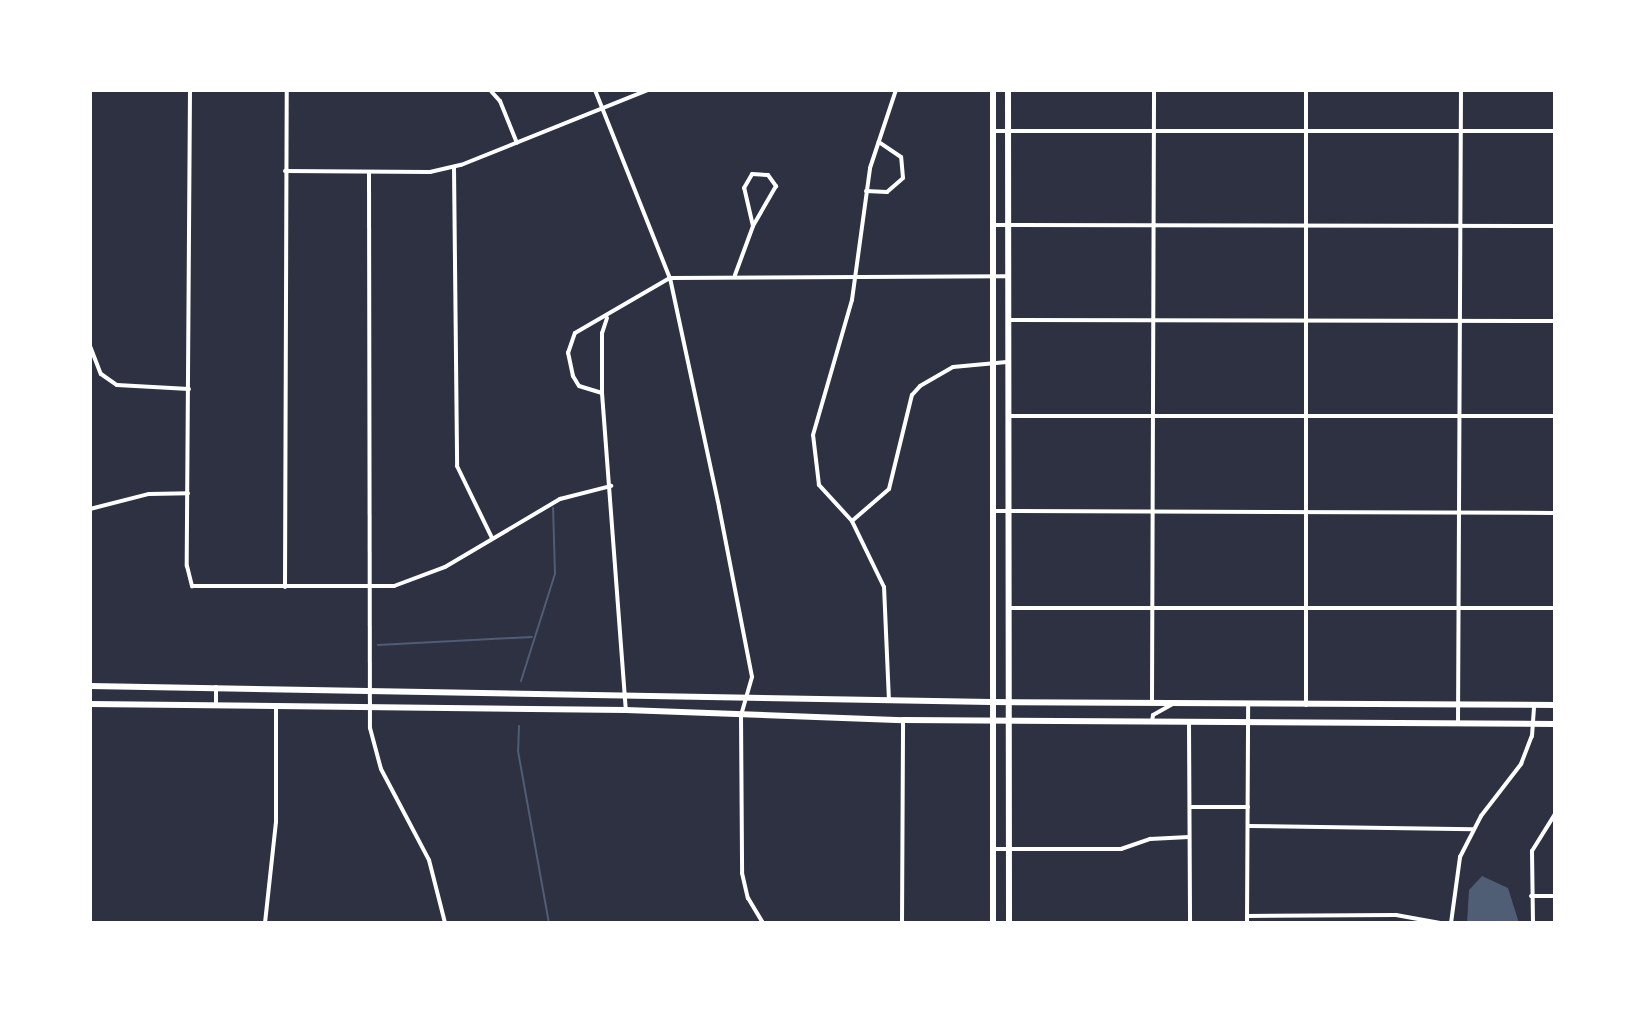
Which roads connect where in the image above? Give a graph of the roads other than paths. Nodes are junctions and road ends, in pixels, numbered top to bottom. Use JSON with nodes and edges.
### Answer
{"nodes":[{"id":1,"x":190,"y":90,"type":"edge"},
{"id":2,"x":287,"y":90,"type":"edge"},
{"id":3,"x":490,"y":90,"type":"edge"},
{"id":4,"x":595,"y":90,"type":"edge"},
{"id":5,"x":648,"y":90,"type":"edge"},
{"id":6,"x":896,"y":90,"type":"edge"},
{"id":7,"x":993,"y":90,"type":"edge"},
{"id":8,"x":1008,"y":90,"type":"edge"},
{"id":9,"x":1154,"y":90,"type":"edge"},
{"id":10,"x":1306,"y":90,"type":"edge"},
{"id":11,"x":1461,"y":90,"type":"edge"},
{"id":12,"x":602,"y":109,"type":"junction"},
{"id":13,"x":90,"y":114,"type":"edge"},
{"id":14,"x":1306,"y":130,"type":"junction"},
{"id":15,"x":993,"y":131,"type":"junction"},
{"id":16,"x":1008,"y":131,"type":"junction"},
{"id":17,"x":1154,"y":131,"type":"junction"},
{"id":18,"x":1461,"y":131,"type":"junction"},
{"id":19,"x":1555,"y":131,"type":"edge"},
{"id":20,"x":879,"y":142,"type":"junction"},
{"id":21,"x":517,"y":143,"type":"junction"},
{"id":22,"x":90,"y":152,"type":"edge"},
{"id":23,"x":454,"y":167,"type":"junction"},
{"id":24,"x":285,"y":171,"type":"junction"},
{"id":25,"x":369,"y":174,"type":"junction"},
{"id":26,"x":866,"y":191,"type":"junction"},
{"id":27,"x":992,"y":225,"type":"junction"},
{"id":28,"x":1007,"y":225,"type":"junction"},
{"id":29,"x":753,"y":226,"type":"junction"},
{"id":30,"x":1155,"y":226,"type":"junction"},
{"id":31,"x":1306,"y":226,"type":"junction"},
{"id":32,"x":1460,"y":226,"type":"junction"},
{"id":33,"x":1555,"y":226,"type":"edge"},
{"id":34,"x":735,"y":275,"type":"junction"},
{"id":35,"x":856,"y":275,"type":"junction"},
{"id":36,"x":992,"y":276,"type":"junction"},
{"id":37,"x":1007,"y":276,"type":"junction"},
{"id":38,"x":670,"y":278,"type":"junction"},
{"id":39,"x":608,"y":317,"type":"junction"},
{"id":40,"x":1007,"y":320,"type":"junction"},
{"id":41,"x":1460,"y":320,"type":"junction"},
{"id":42,"x":1153,"y":321,"type":"junction"},
{"id":43,"x":1306,"y":321,"type":"junction"},
{"id":44,"x":1555,"y":321,"type":"edge"},
{"id":45,"x":90,"y":346,"type":"edge"},
{"id":46,"x":1007,"y":362,"type":"junction"},
{"id":47,"x":992,"y":363,"type":"junction"},
{"id":48,"x":189,"y":389,"type":"junction"},
{"id":49,"x":602,"y":393,"type":"junction"},
{"id":50,"x":1460,"y":415,"type":"junction"},
{"id":51,"x":1007,"y":416,"type":"junction"},
{"id":52,"x":1555,"y":416,"type":"edge"},
{"id":53,"x":1306,"y":417,"type":"junction"},
{"id":54,"x":1154,"y":418,"type":"junction"},
{"id":55,"x":611,"y":486,"type":"junction"},
{"id":56,"x":188,"y":493,"type":"junction"},
{"id":57,"x":90,"y":509,"type":"edge"},
{"id":58,"x":991,"y":511,"type":"junction"},
{"id":59,"x":1007,"y":511,"type":"junction"},
{"id":60,"x":1153,"y":511,"type":"junction"},
{"id":61,"x":1306,"y":512,"type":"junction"},
{"id":62,"x":1460,"y":513,"type":"junction"},
{"id":63,"x":1555,"y":513,"type":"edge"},
{"id":64,"x":852,"y":521,"type":"junction"},
{"id":65,"x":492,"y":538,"type":"junction"},
{"id":66,"x":370,"y":586,"type":"junction"},
{"id":67,"x":285,"y":587,"type":"junction"},
{"id":68,"x":1305,"y":607,"type":"junction"},
{"id":69,"x":1459,"y":607,"type":"junction"},
{"id":70,"x":1009,"y":608,"type":"junction"},
{"id":71,"x":1153,"y":608,"type":"junction"},
{"id":72,"x":1555,"y":608,"type":"edge"},
{"id":73,"x":90,"y":686,"type":"edge"},
{"id":74,"x":216,"y":687,"type":"junction"},
{"id":75,"x":370,"y":688,"type":"junction"},
{"id":76,"x":628,"y":693,"type":"junction"},
{"id":77,"x":750,"y":697,"type":"junction"},
{"id":78,"x":889,"y":701,"type":"junction"},
{"id":79,"x":991,"y":702,"type":"junction"},
{"id":80,"x":1009,"y":703,"type":"junction"},
{"id":81,"x":1152,"y":703,"type":"junction"},
{"id":82,"x":90,"y":704,"type":"edge"},
{"id":83,"x":1174,"y":704,"type":"junction"},
{"id":84,"x":1248,"y":704,"type":"junction"},
{"id":85,"x":216,"y":705,"type":"junction"},
{"id":86,"x":276,"y":705,"type":"junction"},
{"id":87,"x":1306,"y":705,"type":"junction"},
{"id":88,"x":1459,"y":705,"type":"junction"},
{"id":89,"x":1534,"y":705,"type":"junction"},
{"id":90,"x":1555,"y":705,"type":"edge"},
{"id":91,"x":370,"y":707,"type":"junction"},
{"id":92,"x":626,"y":710,"type":"junction"},
{"id":93,"x":741,"y":715,"type":"junction"},
{"id":94,"x":903,"y":720,"type":"junction"},
{"id":95,"x":991,"y":721,"type":"junction"},
{"id":96,"x":1009,"y":721,"type":"junction"},
{"id":97,"x":1152,"y":722,"type":"junction"},
{"id":98,"x":1189,"y":723,"type":"junction"},
{"id":99,"x":1248,"y":723,"type":"junction"},
{"id":100,"x":1458,"y":724,"type":"junction"},
{"id":101,"x":1534,"y":724,"type":"junction"},
{"id":102,"x":1555,"y":724,"type":"edge"},
{"id":103,"x":1190,"y":807,"type":"junction"},
{"id":104,"x":1248,"y":807,"type":"junction"},
{"id":105,"x":1555,"y":814,"type":"edge"},
{"id":106,"x":1248,"y":826,"type":"junction"},
{"id":107,"x":1473,"y":829,"type":"junction"},
{"id":108,"x":1189,"y":837,"type":"junction"},
{"id":109,"x":992,"y":849,"type":"junction"},
{"id":110,"x":1009,"y":850,"type":"junction"},
{"id":111,"x":1531,"y":896,"type":"junction"},
{"id":112,"x":1555,"y":896,"type":"edge"},
{"id":113,"x":1247,"y":916,"type":"junction"},
{"id":114,"x":265,"y":923,"type":"edge"},
{"id":115,"x":445,"y":923,"type":"edge"},
{"id":116,"x":763,"y":923,"type":"edge"},
{"id":117,"x":902,"y":923,"type":"edge"},
{"id":118,"x":993,"y":923,"type":"edge"},
{"id":119,"x":1009,"y":923,"type":"edge"},
{"id":120,"x":1190,"y":923,"type":"edge"},
{"id":121,"x":1247,"y":923,"type":"edge"},
{"id":122,"x":1440,"y":923,"type":"edge"},
{"id":123,"x":1451,"y":923,"type":"edge"},
{"id":124,"x":1533,"y":923,"type":"edge"}],
"edges":[{"from":1,"to":48,"type":"street"},
{"from":2,"to":24,"type":"street"},
{"from":3,"to":21,"type":"street"},
{"from":4,"to":12,"type":"street"},
{"from":5,"to":12,"type":"street"},
{"from":6,"to":20,"type":"street"},
{"from":7,"to":15,"type":"main road"},
{"from":8,"to":16,"type":"main road"},
{"from":9,"to":17,"type":"street"},
{"from":10,"to":14,"type":"street"},
{"from":11,"to":18,"type":"street"},
{"from":12,"to":21,"type":"street"},
{"from":12,"to":38,"type":"street"},
{"from":13,"to":22,"type":"street"},
{"from":14,"to":17,"type":"street"},
{"from":14,"to":18,"type":"street"},
{"from":14,"to":31,"type":"street"},
{"from":15,"to":16,"type":"street"},
{"from":15,"to":27,"type":"main road"},
{"from":16,"to":17,"type":"street"},
{"from":16,"to":28,"type":"main road"},
{"from":17,"to":30,"type":"street"},
{"from":18,"to":19,"type":"street"},
{"from":18,"to":32,"type":"street"},
{"from":20,"to":26,"type":"street"},
{"from":20,"to":26,"type":"street"},
{"from":21,"to":23,"type":"street"},
{"from":23,"to":25,"type":"street"},
{"from":23,"to":65,"type":"street"},
{"from":24,"to":25,"type":"street"},
{"from":24,"to":67,"type":"street"},
{"from":25,"to":66,"type":"street"},
{"from":26,"to":35,"type":"street"},
{"from":27,"to":28,"type":"street"},
{"from":27,"to":36,"type":"main road"},
{"from":28,"to":30,"type":"street"},
{"from":28,"to":37,"type":"main road"},
{"from":29,"to":29,"type":"street"},
{"from":29,"to":34,"type":"street"},
{"from":30,"to":31,"type":"street"},
{"from":30,"to":42,"type":"street"},
{"from":31,"to":32,"type":"street"},
{"from":31,"to":43,"type":"street"},
{"from":32,"to":33,"type":"street"},
{"from":32,"to":41,"type":"street"},
{"from":34,"to":35,"type":"street"},
{"from":34,"to":38,"type":"street"},
{"from":35,"to":36,"type":"street"},
{"from":35,"to":64,"type":"street"},
{"from":36,"to":37,"type":"street"},
{"from":36,"to":47,"type":"main road"},
{"from":37,"to":40,"type":"main road"},
{"from":38,"to":39,"type":"street"},
{"from":38,"to":77,"type":"street"},
{"from":39,"to":49,"type":"street"},
{"from":39,"to":49,"type":"street"},
{"from":40,"to":42,"type":"street"},
{"from":40,"to":46,"type":"main road"},
{"from":41,"to":43,"type":"street"},
{"from":41,"to":44,"type":"street"},
{"from":41,"to":50,"type":"street"},
{"from":42,"to":43,"type":"street"},
{"from":42,"to":54,"type":"street"},
{"from":43,"to":53,"type":"street"},
{"from":45,"to":48,"type":"street"},
{"from":46,"to":47,"type":"street"},
{"from":46,"to":51,"type":"main road"},
{"from":47,"to":58,"type":"main road"},
{"from":47,"to":64,"type":"street"},
{"from":48,"to":56,"type":"street"},
{"from":49,"to":55,"type":"street"},
{"from":50,"to":52,"type":"street"},
{"from":50,"to":53,"type":"street"},
{"from":50,"to":62,"type":"street"},
{"from":51,"to":54,"type":"street"},
{"from":51,"to":59,"type":"main road"},
{"from":53,"to":54,"type":"street"},
{"from":53,"to":61,"type":"street"},
{"from":54,"to":60,"type":"street"},
{"from":55,"to":65,"type":"street"},
{"from":55,"to":76,"type":"street"},
{"from":56,"to":57,"type":"street"},
{"from":56,"to":67,"type":"street"},
{"from":58,"to":59,"type":"street"},
{"from":58,"to":79,"type":"main road"},
{"from":59,"to":60,"type":"street"},
{"from":59,"to":70,"type":"main road"},
{"from":60,"to":61,"type":"street"},
{"from":60,"to":71,"type":"street"},
{"from":61,"to":62,"type":"street"},
{"from":61,"to":68,"type":"street"},
{"from":62,"to":63,"type":"street"},
{"from":62,"to":69,"type":"street"},
{"from":64,"to":78,"type":"street"},
{"from":65,"to":66,"type":"street"},
{"from":66,"to":67,"type":"street"},
{"from":66,"to":75,"type":"street"},
{"from":68,"to":69,"type":"street"},
{"from":68,"to":71,"type":"street"},
{"from":68,"to":87,"type":"street"},
{"from":69,"to":72,"type":"street"},
{"from":69,"to":88,"type":"street"},
{"from":70,"to":71,"type":"street"},
{"from":70,"to":80,"type":"main road"},
{"from":71,"to":81,"type":"street"},
{"from":73,"to":74,"type":"main road"},
{"from":74,"to":75,"type":"main road"},
{"from":74,"to":85,"type":"street"},
{"from":75,"to":76,"type":"main road"},
{"from":75,"to":91,"type":"street"},
{"from":76,"to":77,"type":"main road"},
{"from":76,"to":92,"type":"street"},
{"from":77,"to":78,"type":"main road"},
{"from":77,"to":93,"type":"street"},
{"from":78,"to":79,"type":"main road"},
{"from":79,"to":80,"type":"main road"},
{"from":79,"to":95,"type":"main road"},
{"from":80,"to":81,"type":"main road"},
{"from":80,"to":96,"type":"main road"},
{"from":81,"to":83,"type":"main road"},
{"from":82,"to":85,"type":"main road"},
{"from":83,"to":84,"type":"main road"},
{"from":83,"to":97,"type":"street"},
{"from":84,"to":87,"type":"main road"},
{"from":84,"to":99,"type":"street"},
{"from":85,"to":86,"type":"main road"},
{"from":86,"to":91,"type":"main road"},
{"from":86,"to":114,"type":"street"},
{"from":87,"to":88,"type":"main road"},
{"from":88,"to":89,"type":"main road"},
{"from":88,"to":100,"type":"street"},
{"from":89,"to":90,"type":"main road"},
{"from":89,"to":101,"type":"street"},
{"from":91,"to":92,"type":"main road"},
{"from":91,"to":115,"type":"street"},
{"from":92,"to":93,"type":"main road"},
{"from":93,"to":94,"type":"main road"},
{"from":93,"to":116,"type":"street"},
{"from":94,"to":95,"type":"main road"},
{"from":94,"to":117,"type":"street"},
{"from":95,"to":96,"type":"main road"},
{"from":95,"to":109,"type":"main road"},
{"from":96,"to":97,"type":"main road"},
{"from":96,"to":110,"type":"main road"},
{"from":97,"to":98,"type":"main road"},
{"from":98,"to":99,"type":"main road"},
{"from":98,"to":103,"type":"street"},
{"from":99,"to":100,"type":"main road"},
{"from":99,"to":104,"type":"street"},
{"from":100,"to":101,"type":"main road"},
{"from":101,"to":102,"type":"main road"},
{"from":101,"to":107,"type":"street"},
{"from":103,"to":104,"type":"street"},
{"from":103,"to":108,"type":"street"},
{"from":104,"to":106,"type":"street"},
{"from":105,"to":111,"type":"street"},
{"from":106,"to":107,"type":"street"},
{"from":106,"to":113,"type":"street"},
{"from":107,"to":123,"type":"street"},
{"from":108,"to":110,"type":"street"},
{"from":108,"to":120,"type":"street"},
{"from":109,"to":110,"type":"street"},
{"from":109,"to":118,"type":"main road"},
{"from":110,"to":119,"type":"main road"},
{"from":111,"to":112,"type":"street"},
{"from":111,"to":124,"type":"street"},
{"from":113,"to":121,"type":"street"},
{"from":113,"to":122,"type":"street"}]}
